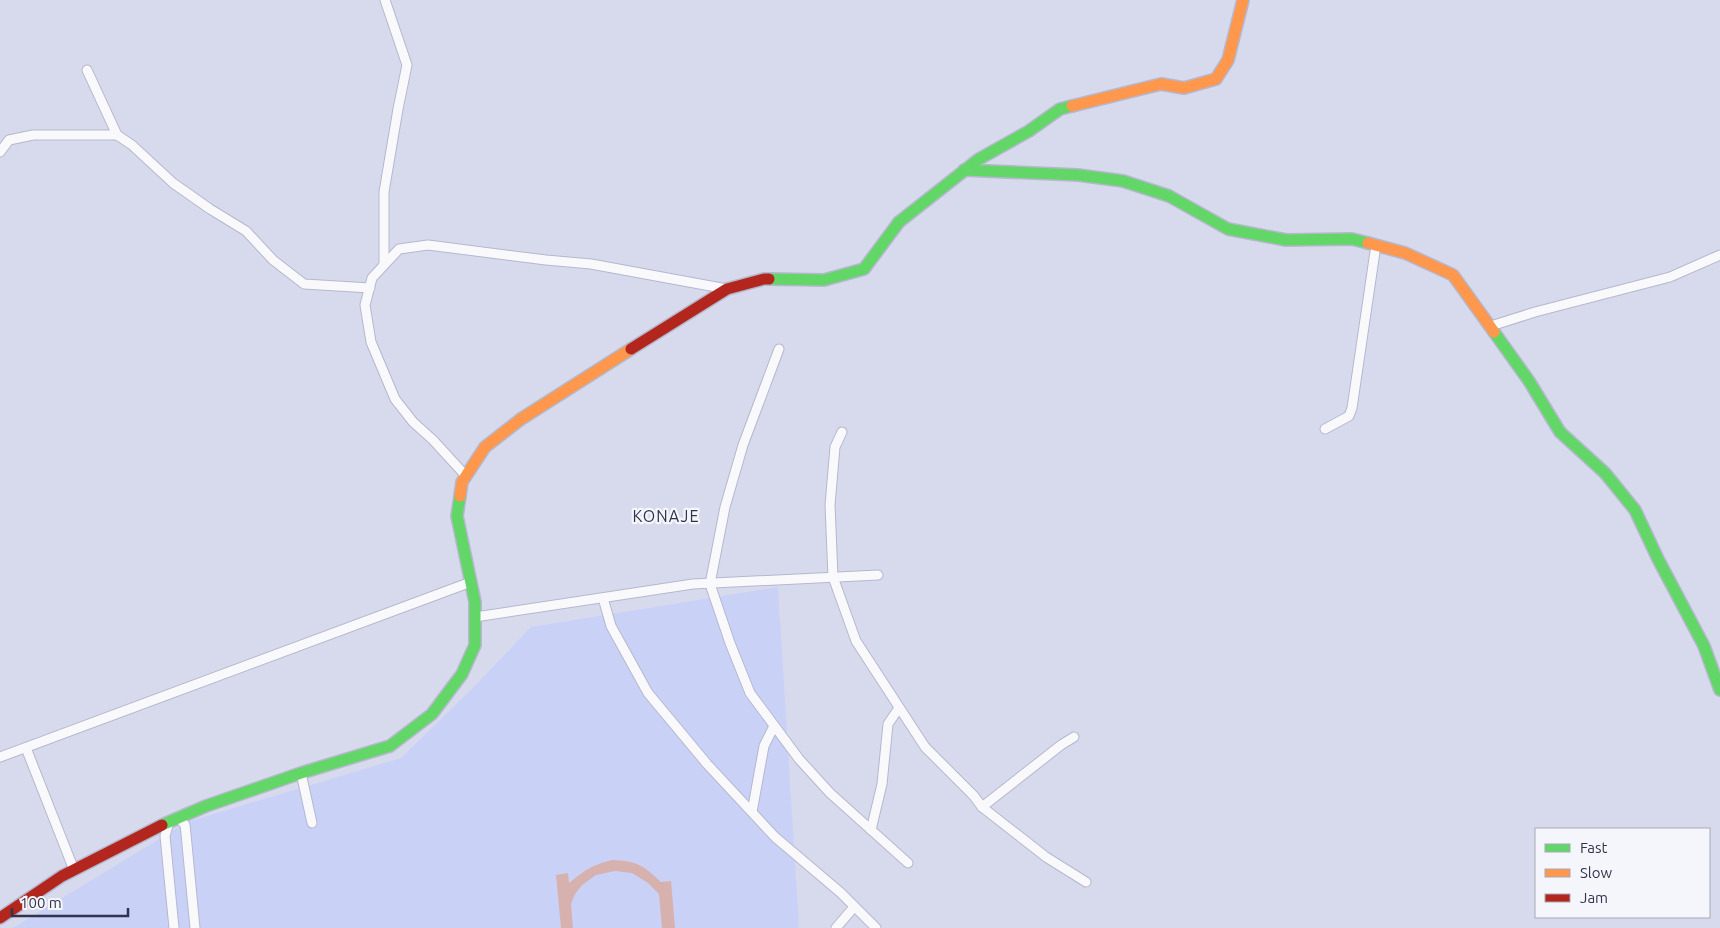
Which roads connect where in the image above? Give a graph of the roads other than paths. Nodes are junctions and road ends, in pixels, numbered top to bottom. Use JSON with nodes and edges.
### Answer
{"nodes":[{"id":1,"x":385,"y":0,"type":"edge"},
{"id":2,"x":1243,"y":0,"type":"edge"},
{"id":3,"x":87,"y":70,"type":"dead end"},
{"id":4,"x":117,"y":135,"type":"junction"},
{"id":5,"x":0,"y":152,"type":"edge"},
{"id":6,"x":964,"y":170,"type":"junction"},
{"id":7,"x":1376,"y":245,"type":"junction"},
{"id":8,"x":1720,"y":254,"type":"edge"},
{"id":9,"x":384,"y":265,"type":"junction"},
{"id":10,"x":370,"y":288,"type":"junction"},
{"id":11,"x":727,"y":289,"type":"junction"},
{"id":12,"x":1491,"y":326,"type":"junction"},
{"id":13,"x":778,"y":349,"type":"dead end"},
{"id":14,"x":1325,"y":429,"type":"dead end"},
{"id":15,"x":842,"y":432,"type":"dead end"},
{"id":16,"x":466,"y":476,"type":"junction"},
{"id":17,"x":878,"y":575,"type":"dead end"},
{"id":18,"x":834,"y":577,"type":"junction"},
{"id":19,"x":471,"y":582,"type":"junction"},
{"id":20,"x":710,"y":584,"type":"junction"},
{"id":21,"x":603,"y":598,"type":"junction"},
{"id":22,"x":475,"y":617,"type":"junction"},
{"id":23,"x":1720,"y":690,"type":"edge"},
{"id":24,"x":899,"y":708,"type":"junction"},
{"id":25,"x":774,"y":726,"type":"junction"},
{"id":26,"x":1074,"y":738,"type":"dead end"},
{"id":27,"x":26,"y":748,"type":"junction"},
{"id":28,"x":0,"y":757,"type":"edge"},
{"id":29,"x":301,"y":773,"type":"junction"},
{"id":30,"x":982,"y":807,"type":"junction"},
{"id":31,"x":752,"y":812,"type":"junction"},
{"id":32,"x":174,"y":820,"type":"junction"},
{"id":33,"x":312,"y":822,"type":"dead end"},
{"id":34,"x":870,"y":830,"type":"junction"},
{"id":35,"x":908,"y":863,"type":"dead end"},
{"id":36,"x":74,"y":870,"type":"junction"},
{"id":37,"x":1086,"y":882,"type":"dead end"},
{"id":38,"x":854,"y":907,"type":"junction"},
{"id":39,"x":0,"y":918,"type":"edge"},
{"id":40,"x":174,"y":928,"type":"edge"},
{"id":41,"x":195,"y":928,"type":"edge"},
{"id":42,"x":836,"y":928,"type":"edge"},
{"id":43,"x":876,"y":928,"type":"edge"}],
"edges":[{"from":1,"to":9,"type":"street"},
{"from":2,"to":6,"type":"main road"},
{"from":3,"to":4,"type":"street"},
{"from":4,"to":5,"type":"street"},
{"from":4,"to":10,"type":"street"},
{"from":6,"to":7,"type":"main road"},
{"from":6,"to":11,"type":"main road"},
{"from":7,"to":12,"type":"main road"},
{"from":7,"to":14,"type":"street"},
{"from":8,"to":12,"type":"street"},
{"from":9,"to":10,"type":"street"},
{"from":9,"to":11,"type":"street"},
{"from":10,"to":16,"type":"street"},
{"from":11,"to":16,"type":"main road"},
{"from":12,"to":23,"type":"main road"},
{"from":13,"to":20,"type":"street"},
{"from":15,"to":18,"type":"street"},
{"from":16,"to":19,"type":"main road"},
{"from":17,"to":18,"type":"street"},
{"from":18,"to":20,"type":"street"},
{"from":18,"to":24,"type":"street"},
{"from":19,"to":22,"type":"main road"},
{"from":19,"to":27,"type":"street"},
{"from":20,"to":21,"type":"street"},
{"from":20,"to":25,"type":"street"},
{"from":21,"to":22,"type":"street"},
{"from":21,"to":31,"type":"street"},
{"from":22,"to":29,"type":"main road"},
{"from":24,"to":30,"type":"street"},
{"from":24,"to":34,"type":"street"},
{"from":25,"to":31,"type":"street"},
{"from":25,"to":34,"type":"street"},
{"from":26,"to":30,"type":"street"},
{"from":27,"to":28,"type":"street"},
{"from":27,"to":36,"type":"street"},
{"from":29,"to":32,"type":"main road"},
{"from":29,"to":33,"type":"street"},
{"from":30,"to":37,"type":"street"},
{"from":31,"to":38,"type":"street"},
{"from":32,"to":36,"type":"main road"},
{"from":32,"to":40,"type":"street"},
{"from":32,"to":41,"type":"street"},
{"from":34,"to":35,"type":"street"},
{"from":36,"to":39,"type":"main road"},
{"from":38,"to":42,"type":"street"},
{"from":38,"to":43,"type":"street"}]}
